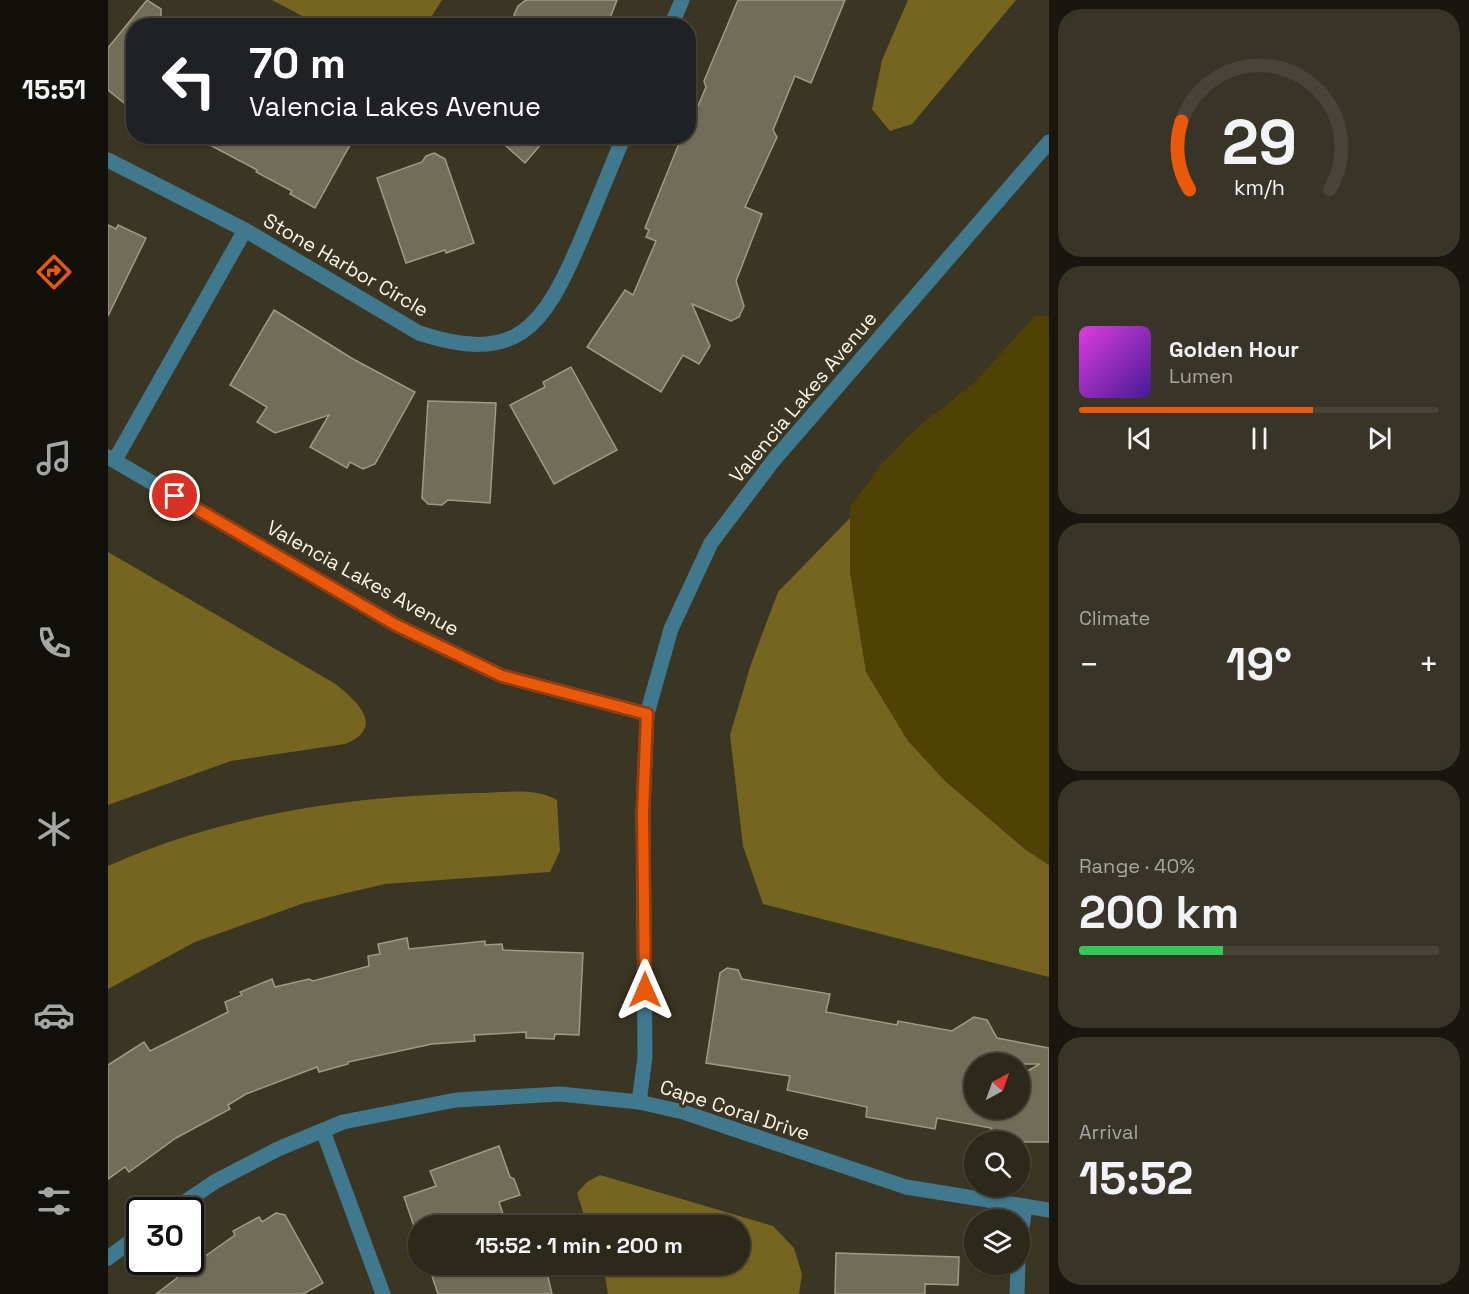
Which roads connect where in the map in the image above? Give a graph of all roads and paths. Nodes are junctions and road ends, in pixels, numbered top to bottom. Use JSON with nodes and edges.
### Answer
{"nodes":[{"id":1,"x":682,"y":0,"type":"edge"},
{"id":2,"x":675,"y":18,"type":"edge"},
{"id":3,"x":1049,"y":142,"type":"edge"},
{"id":4,"x":621,"y":144,"type":"edge"},
{"id":5,"x":108,"y":160,"type":"edge"},
{"id":6,"x":245,"y":230,"type":"junction"},
{"id":7,"x":111,"y":459,"type":"edge"},
{"id":8,"x":647,"y":714,"type":"junction"},
{"id":9,"x":639,"y":1102,"type":"junction"},
{"id":10,"x":323,"y":1131,"type":"junction"},
{"id":11,"x":192,"y":1197,"type":"edge"},
{"id":12,"x":1025,"y":1206,"type":"junction"},
{"id":13,"x":1025,"y":1209,"type":"edge"},
{"id":14,"x":1049,"y":1210,"type":"edge"},
{"id":15,"x":126,"y":1244,"type":"edge"},
{"id":16,"x":108,"y":1258,"type":"edge"},
{"id":17,"x":1018,"y":1275,"type":"edge"},
{"id":18,"x":383,"y":1294,"type":"edge"},
{"id":19,"x":1017,"y":1294,"type":"edge"}],
"edges":[{"from":1,"to":2,"type":"street"},
{"from":3,"to":8,"type":"street","name":"Valencia Lakes Avenue"},
{"from":4,"to":6,"type":"street","name":"Stone Harbor Circle"},
{"from":5,"to":6,"type":"street","name":"Stone Harbor Circle"},
{"from":6,"to":7,"type":"street","name":"Stone Harbor Circle"},
{"from":7,"to":8,"type":"street","name":"Valencia Lakes Avenue"},
{"from":8,"to":9,"type":"street","name":"Valencia Lakes Avenue"},
{"from":9,"to":10,"type":"street","name":"Cape Coral Drive"},
{"from":9,"to":12,"type":"street","name":"Cape Coral Drive"},
{"from":10,"to":11,"type":"street","name":"Cape Coral Drive"},
{"from":10,"to":18,"type":"street"},
{"from":12,"to":13,"type":"street"},
{"from":12,"to":14,"type":"street","name":"Cape Coral Drive"},
{"from":15,"to":16,"type":"street"},
{"from":17,"to":19,"type":"street"}]}
